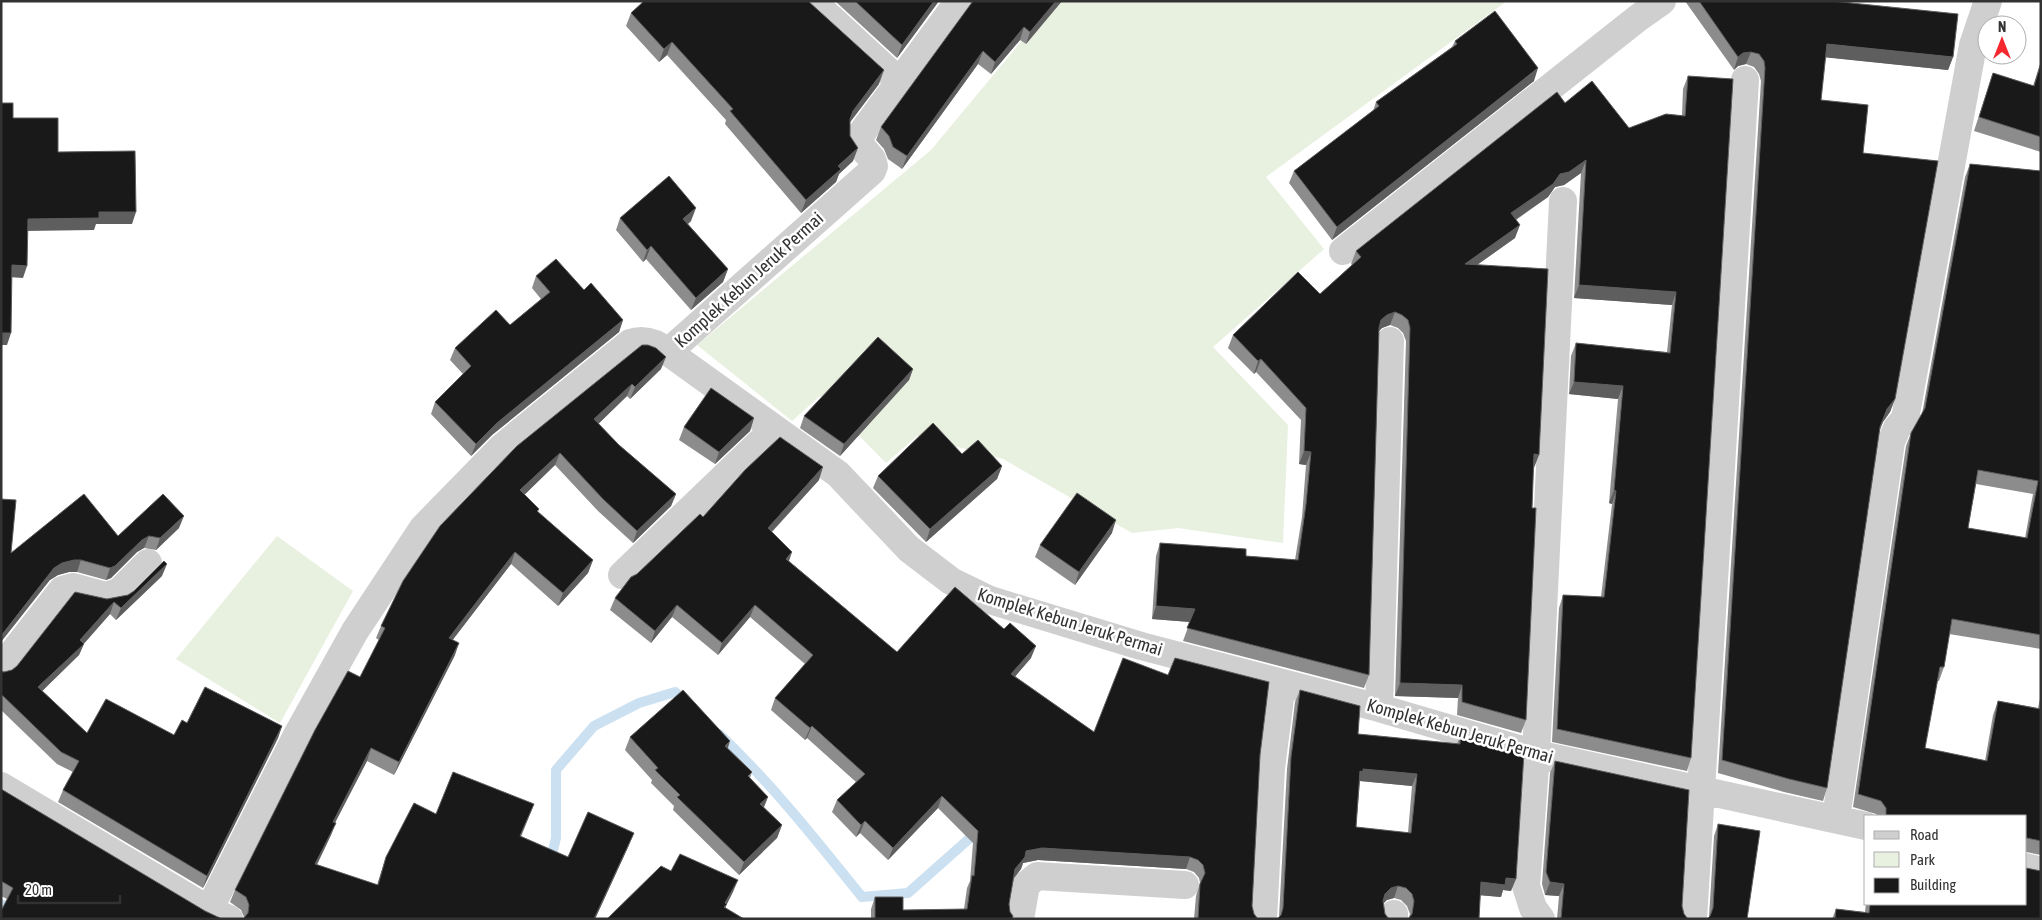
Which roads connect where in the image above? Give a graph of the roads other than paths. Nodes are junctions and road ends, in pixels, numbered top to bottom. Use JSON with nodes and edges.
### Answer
{"nodes":[{"id":1,"x":812,"y":1,"type":"edge"},
{"id":2,"x":958,"y":1,"type":"edge"},
{"id":3,"x":1662,"y":1,"type":"edge"},
{"id":4,"x":1988,"y":1,"type":"edge"},
{"id":5,"x":1745,"y":80,"type":"dead end"},
{"id":6,"x":900,"y":82,"type":"junction"},
{"id":7,"x":1564,"y":202,"type":"dead end"},
{"id":8,"x":1343,"y":251,"type":"dead end"},
{"id":9,"x":1390,"y":341,"type":"dead end"},
{"id":10,"x":668,"y":352,"type":"junction"},
{"id":11,"x":774,"y":429,"type":"junction"},
{"id":12,"x":148,"y":563,"type":"dead end"},
{"id":13,"x":622,"y":576,"type":"dead end"},
{"id":14,"x":1,"y":668,"type":"edge"},
{"id":15,"x":1282,"y":683,"type":"junction"},
{"id":16,"x":1379,"y":708,"type":"junction"},
{"id":17,"x":1536,"y":754,"type":"junction"},
{"id":18,"x":1,"y":786,"type":"edge"},
{"id":19,"x":1702,"y":791,"type":"junction"},
{"id":20,"x":1836,"y":818,"type":"junction"},
{"id":21,"x":1864,"y":825,"type":"edge"},
{"id":22,"x":2027,"y":867,"type":"edge"},
{"id":23,"x":2041,"y":871,"type":"edge"},
{"id":24,"x":1185,"y":885,"type":"dead end"},
{"id":25,"x":219,"y":914,"type":"edge"},
{"id":26,"x":1020,"y":919,"type":"edge"},
{"id":27,"x":1263,"y":919,"type":"edge"},
{"id":28,"x":1541,"y":919,"type":"edge"},
{"id":29,"x":1693,"y":919,"type":"edge"}],
"edges":[{"from":1,"to":6,"type":"street"},
{"from":2,"to":6,"type":"street","name":"Komplek Kebun Jeruk Permai"},
{"from":3,"to":8,"type":"street"},
{"from":4,"to":20,"type":"street"},
{"from":5,"to":19,"type":"street"},
{"from":6,"to":10,"type":"street","name":"Komplek Kebun Jeruk Permai"},
{"from":7,"to":17,"type":"street"},
{"from":9,"to":16,"type":"street"},
{"from":10,"to":11,"type":"street","name":"Komplek Kebun Jeruk Permai"},
{"from":10,"to":25,"type":"street"},
{"from":11,"to":13,"type":"street"},
{"from":11,"to":15,"type":"street","name":"Komplek Kebun Jeruk Permai"},
{"from":12,"to":14,"type":"street"},
{"from":15,"to":16,"type":"street","name":"Komplek Kebun Jeruk Permai"},
{"from":15,"to":27,"type":"street"},
{"from":16,"to":17,"type":"street","name":"Komplek Kebun Jeruk Permai"},
{"from":17,"to":19,"type":"street","name":"Komplek Kebun Jeruk Permai"},
{"from":17,"to":28,"type":"street"},
{"from":18,"to":25,"type":"street"},
{"from":19,"to":20,"type":"street","name":"Komplek Kebun Jeruk Permai"},
{"from":19,"to":29,"type":"street"},
{"from":20,"to":21,"type":"street","name":"Komplek Kebun Jeruk Permai"},
{"from":22,"to":23,"type":"street"},
{"from":24,"to":26,"type":"street"}]}
